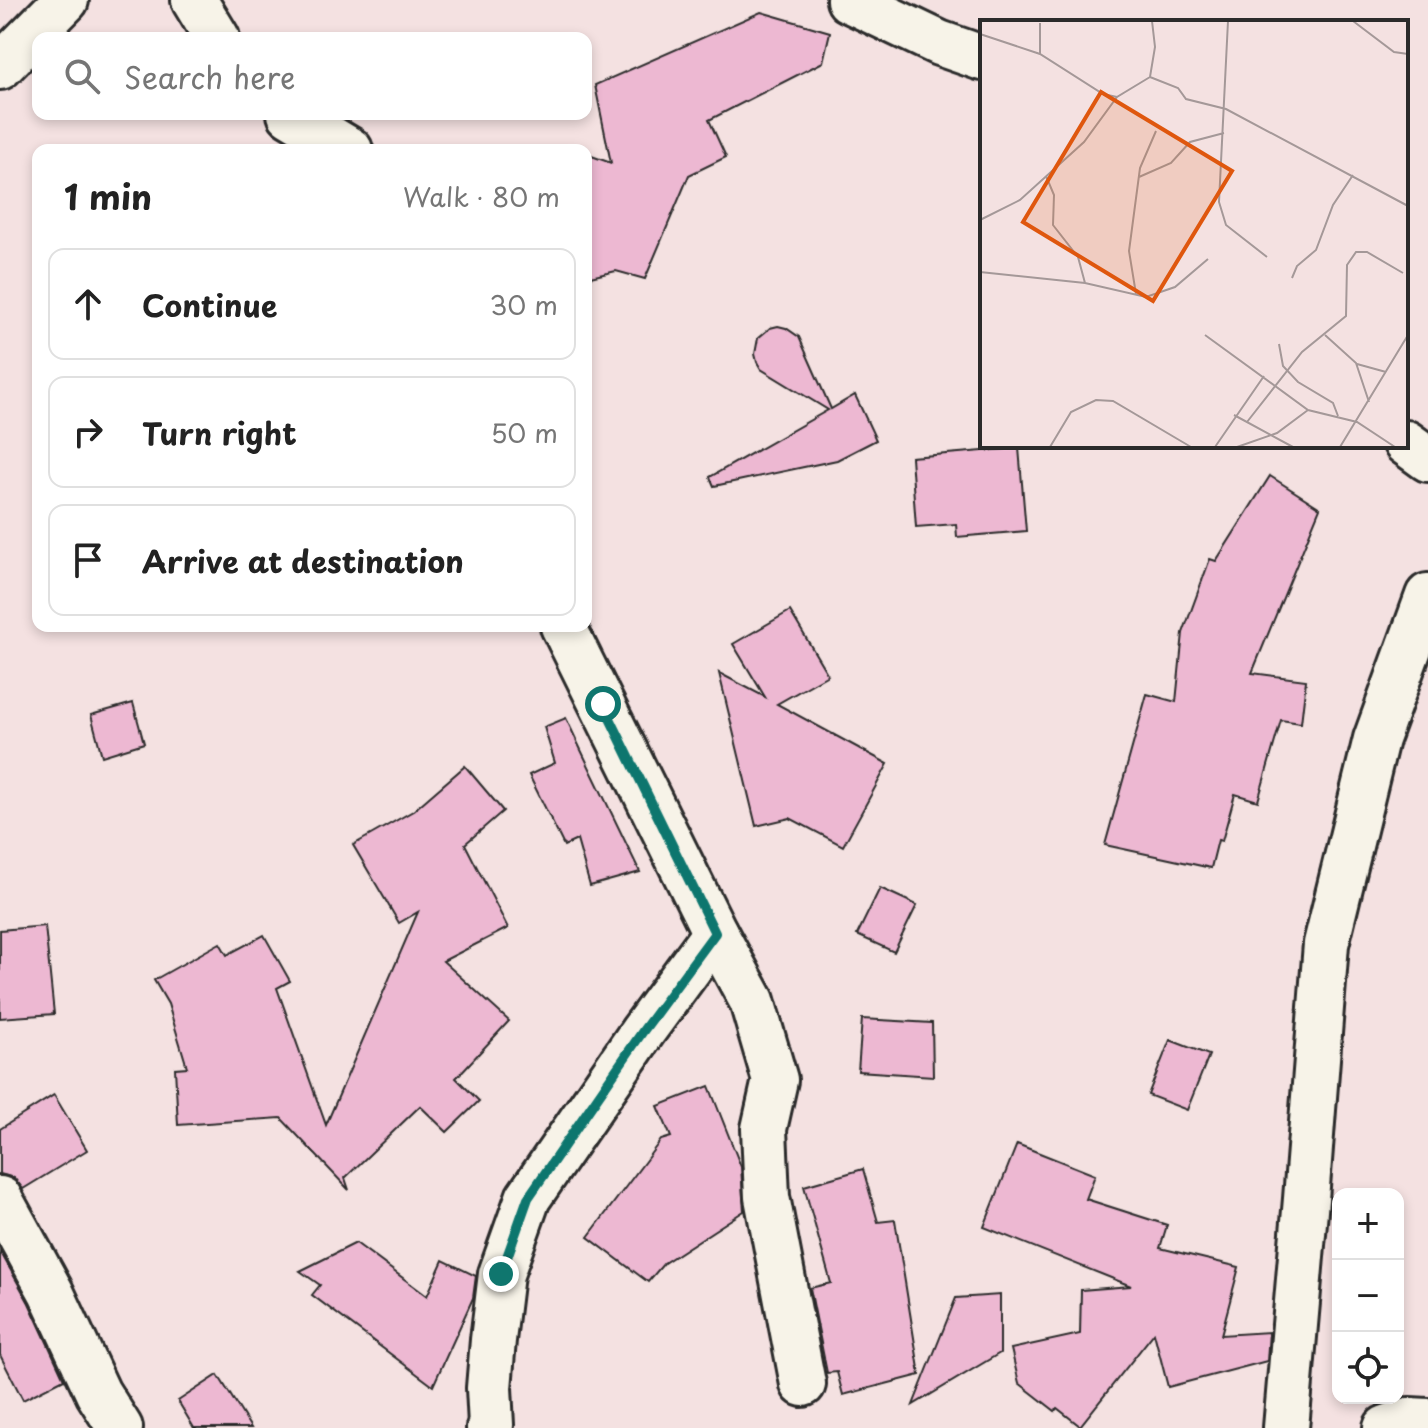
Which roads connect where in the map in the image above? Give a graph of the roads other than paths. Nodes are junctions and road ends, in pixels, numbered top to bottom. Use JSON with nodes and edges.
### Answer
{"nodes":[{"id":1,"x":66,"y":0,"type":"edge"},
{"id":2,"x":194,"y":0,"type":"edge"},
{"id":3,"x":849,"y":0,"type":"edge"},
{"id":4,"x":34,"y":32,"type":"edge"},
{"id":5,"x":213,"y":32,"type":"edge"},
{"id":6,"x":32,"y":35,"type":"edge"},
{"id":7,"x":980,"y":57,"type":"edge"},
{"id":8,"x":0,"y":67,"type":"edge"},
{"id":9,"x":300,"y":120,"type":"edge"},
{"id":10,"x":340,"y":144,"type":"edge"},
{"id":11,"x":1408,"y":444,"type":"edge"},
{"id":12,"x":1428,"y":459,"type":"edge"},
{"id":13,"x":1428,"y":596,"type":"edge"},
{"id":14,"x":566,"y":632,"type":"edge"},
{"id":15,"x":715,"y":933,"type":"junction"},
{"id":16,"x":0,"y":1199,"type":"edge"},
{"id":17,"x":803,"y":1384,"type":"dead end"},
{"id":18,"x":1428,"y":1421,"type":"edge"},
{"id":19,"x":120,"y":1428,"type":"edge"},
{"id":20,"x":489,"y":1428,"type":"edge"},
{"id":21,"x":1286,"y":1428,"type":"edge"},
{"id":22,"x":1386,"y":1428,"type":"edge"}],
"edges":[{"from":1,"to":4,"type":"street"},
{"from":2,"to":5,"type":"street"},
{"from":3,"to":7,"type":"street"},
{"from":6,"to":8,"type":"street"},
{"from":9,"to":10,"type":"street"},
{"from":11,"to":12,"type":"street"},
{"from":13,"to":21,"type":"street"},
{"from":14,"to":15,"type":"street"},
{"from":15,"to":17,"type":"street"},
{"from":15,"to":20,"type":"street"},
{"from":16,"to":19,"type":"street"},
{"from":18,"to":22,"type":"street"}]}
